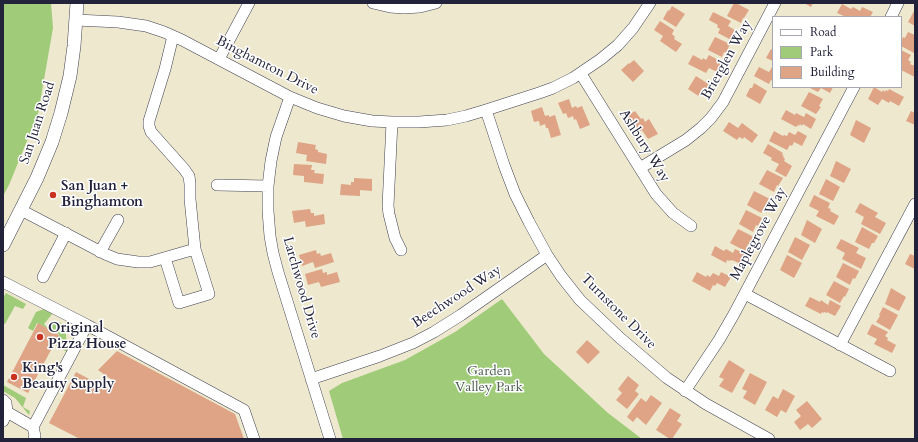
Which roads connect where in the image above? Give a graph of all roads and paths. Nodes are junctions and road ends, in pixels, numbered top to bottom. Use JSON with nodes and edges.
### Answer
{"nodes":[{"id":1,"x":77,"y":3,"type":"edge"},
{"id":2,"x":249,"y":3,"type":"edge"},
{"id":3,"x":373,"y":3,"type":"edge"},
{"id":4,"x":436,"y":3,"type":"edge"},
{"id":5,"x":650,"y":3,"type":"edge"},
{"id":6,"x":775,"y":3,"type":"edge"},
{"id":7,"x":898,"y":3,"type":"edge"},
{"id":8,"x":892,"y":16,"type":"edge"},
{"id":9,"x":76,"y":20,"type":"junction"},
{"id":10,"x":173,"y":36,"type":"junction"},
{"id":11,"x":219,"y":59,"type":"junction"},
{"id":12,"x":581,"y":74,"type":"junction"},
{"id":13,"x":853,"y":88,"type":"edge"},
{"id":14,"x":290,"y":97,"type":"junction"},
{"id":15,"x":486,"y":110,"type":"junction"},
{"id":16,"x":392,"y":122,"type":"junction"},
{"id":17,"x":640,"y":168,"type":"junction"},
{"id":18,"x":217,"y":185,"type":"dead end"},
{"id":19,"x":268,"y":186,"type":"junction"},
{"id":20,"x":915,"y":204,"type":"edge"},
{"id":21,"x":21,"y":210,"type":"junction"},
{"id":22,"x":118,"y":220,"type":"dead end"},
{"id":23,"x":691,"y":226,"type":"dead end"},
{"id":24,"x":66,"y":234,"type":"junction"},
{"id":25,"x":3,"y":245,"type":"edge"},
{"id":26,"x":196,"y":250,"type":"junction"},
{"id":27,"x":401,"y":250,"type":"dead end"},
{"id":28,"x":100,"y":252,"type":"junction"},
{"id":29,"x":547,"y":255,"type":"junction"},
{"id":30,"x":165,"y":258,"type":"junction"},
{"id":31,"x":43,"y":277,"type":"dead end"},
{"id":32,"x":3,"y":282,"type":"edge"},
{"id":33,"x":745,"y":294,"type":"junction"},
{"id":34,"x":87,"y":325,"type":"junction"},
{"id":35,"x":840,"y":345,"type":"junction"},
{"id":36,"x":890,"y":371,"type":"dead end"},
{"id":37,"x":311,"y":378,"type":"junction"},
{"id":38,"x":685,"y":391,"type":"junction"},
{"id":39,"x":3,"y":400,"type":"edge"},
{"id":40,"x":4,"y":415,"type":"edge"},
{"id":41,"x":36,"y":435,"type":"edge"},
{"id":42,"x":254,"y":439,"type":"edge"},
{"id":43,"x":330,"y":439,"type":"edge"},
{"id":44,"x":769,"y":439,"type":"edge"}],
"edges":[{"from":1,"to":9,"type":"main road","name":"San Juan Road"},
{"from":2,"to":11,"type":"street"},
{"from":3,"to":4,"type":"street"},
{"from":5,"to":12,"type":"street","name":"Binghamton Drive"},
{"from":6,"to":17,"type":"street","name":"Brierglen Way"},
{"from":7,"to":8,"type":"street"},
{"from":9,"to":10,"type":"street","name":"Binghamton Drive"},
{"from":9,"to":21,"type":"main road","name":"San Juan Road"},
{"from":10,"to":11,"type":"street","name":"Binghamton Drive"},
{"from":10,"to":26,"type":"street"},
{"from":11,"to":14,"type":"street","name":"Binghamton Drive"},
{"from":12,"to":15,"type":"street","name":"Binghamton Drive"},
{"from":12,"to":17,"type":"street","name":"Ashbury Way"},
{"from":13,"to":33,"type":"street","name":"Maplegrove Way"},
{"from":14,"to":16,"type":"street","name":"Binghamton Drive"},
{"from":14,"to":19,"type":"street","name":"Larchwood Drive"},
{"from":15,"to":16,"type":"street","name":"Binghamton Drive"},
{"from":15,"to":29,"type":"street","name":"Turnstone Drive"},
{"from":16,"to":27,"type":"street"},
{"from":17,"to":23,"type":"street","name":"Ashbury Way"},
{"from":18,"to":19,"type":"street"},
{"from":19,"to":37,"type":"street","name":"Larchwood Drive"},
{"from":20,"to":35,"type":"street"},
{"from":21,"to":24,"type":"street"},
{"from":21,"to":25,"type":"main road","name":"San Juan Road"},
{"from":22,"to":28,"type":"street"},
{"from":24,"to":28,"type":"street"},
{"from":24,"to":31,"type":"street"},
{"from":26,"to":30,"type":"street"},
{"from":26,"to":30,"type":"street"},
{"from":28,"to":30,"type":"street"},
{"from":29,"to":37,"type":"street","name":"Beechwood Way"},
{"from":29,"to":38,"type":"street","name":"Turnstone Drive"},
{"from":32,"to":34,"type":"street"},
{"from":33,"to":35,"type":"street"},
{"from":33,"to":38,"type":"street","name":"Maplegrove Way"},
{"from":34,"to":41,"type":"street"},
{"from":34,"to":42,"type":"street"},
{"from":35,"to":36,"type":"street"},
{"from":37,"to":43,"type":"street","name":"Larchwood Drive"},
{"from":38,"to":44,"type":"street","name":"Turnstone Drive"},
{"from":39,"to":40,"type":"street"},
{"from":40,"to":41,"type":"street"}]}
